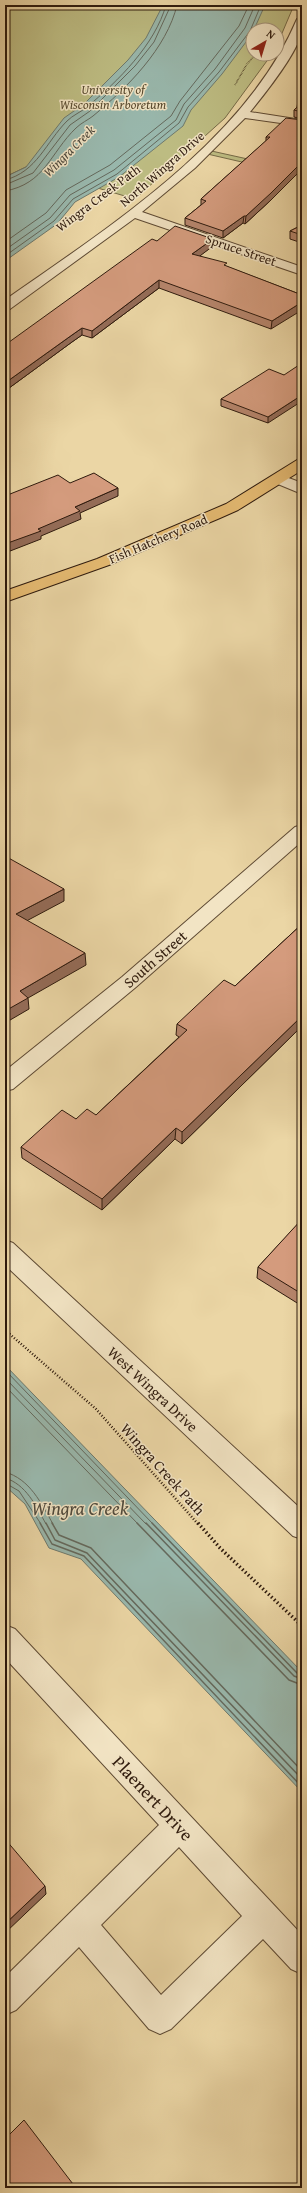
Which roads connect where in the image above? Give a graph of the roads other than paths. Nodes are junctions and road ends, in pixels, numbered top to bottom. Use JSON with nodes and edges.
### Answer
{"nodes":[{"id":1,"x":301,"y":26,"type":"edge"},
{"id":2,"x":243,"y":114,"type":"junction"},
{"id":3,"x":302,"y":123,"type":"edge"},
{"id":4,"x":135,"y":214,"type":"junction"},
{"id":5,"x":302,"y":271,"type":"edge"},
{"id":6,"x":5,"y":306,"type":"edge"},
{"id":7,"x":302,"y":463,"type":"edge"},
{"id":8,"x":278,"y":479,"type":"junction"},
{"id":9,"x":302,"y":488,"type":"edge"},
{"id":10,"x":5,"y":597,"type":"edge"},
{"id":11,"x":302,"y":831,"type":"edge"},
{"id":12,"x":5,"y":1083,"type":"edge"},
{"id":13,"x":5,"y":1250,"type":"edge"},
{"id":14,"x":302,"y":1527,"type":"edge"},
{"id":15,"x":5,"y":1638,"type":"edge"},
{"id":16,"x":179,"y":1826,"type":"junction"},
{"id":17,"x":264,"y":1916,"type":"junction"},
{"id":18,"x":80,"y":1925,"type":"junction"},
{"id":19,"x":302,"y":1958,"type":"edge"},
{"id":20,"x":5,"y":1998,"type":"edge"}],
"edges":[{"from":1,"to":2,"type":"street","name":"North Wingra Drive"},
{"from":2,"to":3,"type":"street"},
{"from":2,"to":4,"type":"street","name":"North Wingra Drive"},
{"from":4,"to":5,"type":"street","name":"Spruce Street"},
{"from":4,"to":6,"type":"street","name":"North Wingra Drive"},
{"from":7,"to":8,"type":"main road","name":"Fish Hatchery Road"},
{"from":8,"to":9,"type":"street"},
{"from":8,"to":10,"type":"main road","name":"Fish Hatchery Road"},
{"from":11,"to":12,"type":"street","name":"South Street"},
{"from":13,"to":14,"type":"street","name":"West Wingra Drive"},
{"from":15,"to":16,"type":"street","name":"Plaenert Drive"},
{"from":16,"to":17,"type":"street","name":"Plaenert Drive"},
{"from":16,"to":18,"type":"street"},
{"from":17,"to":18,"type":"street"},
{"from":17,"to":19,"type":"street","name":"Plaenert Drive"},
{"from":18,"to":20,"type":"street"}]}
